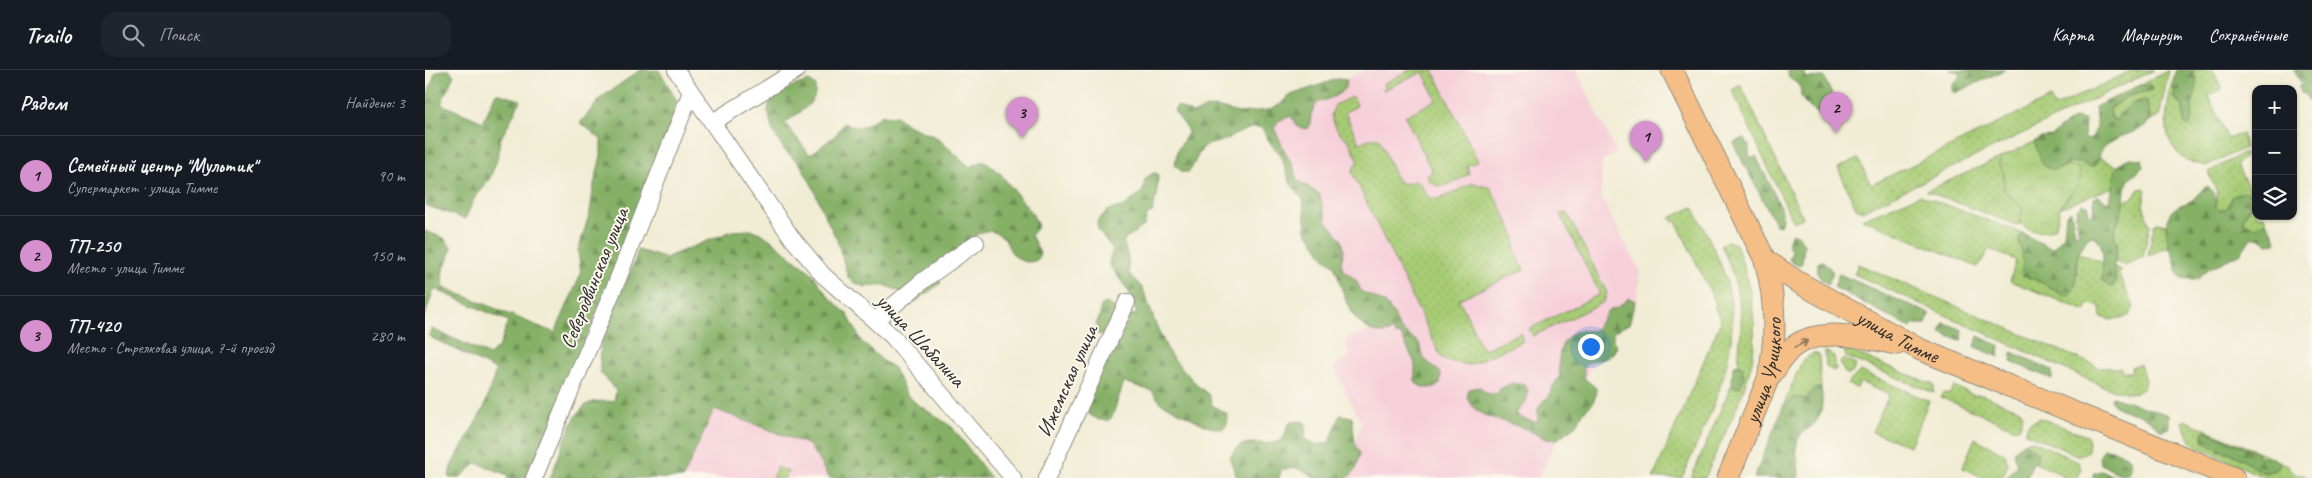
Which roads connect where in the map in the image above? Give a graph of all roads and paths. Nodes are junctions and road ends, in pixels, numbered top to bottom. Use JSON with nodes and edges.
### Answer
{"nodes":[{"id":1,"x":676,"y":70,"type":"edge"},
{"id":2,"x":797,"y":70,"type":"edge"},
{"id":3,"x":1672,"y":70,"type":"edge"},
{"id":4,"x":691,"y":92,"type":"junction"},
{"id":5,"x":713,"y":122,"type":"junction"},
{"id":6,"x":976,"y":243,"type":"dead end"},
{"id":7,"x":1765,"y":260,"type":"junction"},
{"id":8,"x":1127,"y":302,"type":"dead end"},
{"id":9,"x":876,"y":320,"type":"junction"},
{"id":10,"x":1919,"y":349,"type":"junction"},
{"id":11,"x":1768,"y":379,"type":"junction"},
{"id":12,"x":534,"y":478,"type":"edge"},
{"id":13,"x":1013,"y":478,"type":"edge"},
{"id":14,"x":1047,"y":478,"type":"edge"},
{"id":15,"x":1728,"y":478,"type":"edge"},
{"id":16,"x":2234,"y":478,"type":"edge"}],
"edges":[{"from":1,"to":4,"type":"street","name":"улица Шабалина"},
{"from":2,"to":5,"type":"street"},
{"from":3,"to":7,"type":"main road","name":"улица Тимме"},
{"from":4,"to":5,"type":"street","name":"улица Шабалина"},
{"from":4,"to":12,"type":"street","name":"Северодвинская улица"},
{"from":5,"to":9,"type":"street","name":"улица Шабалина"},
{"from":6,"to":9,"type":"street"},
{"from":7,"to":10,"type":"main road","name":"улица Тимме"},
{"from":7,"to":11,"type":"main road","name":"улица Урицкого"},
{"from":8,"to":14,"type":"street","name":"Ижемская улица"},
{"from":9,"to":13,"type":"street","name":"улица Шабалина"},
{"from":11,"to":10,"type":"main road","one_way":true},
{"from":10,"to":16,"type":"main road","name":"улица Тимме"},
{"from":11,"to":15,"type":"main road","name":"улица Урицкого"}]}
